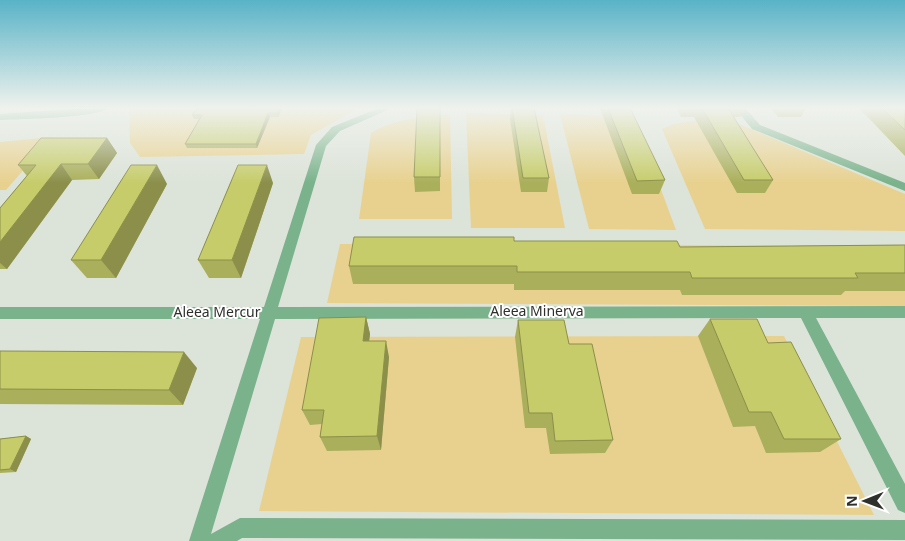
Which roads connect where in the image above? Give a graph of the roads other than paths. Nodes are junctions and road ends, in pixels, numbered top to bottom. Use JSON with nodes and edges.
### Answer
{"nodes":[{"id":1,"x":332,"y":133,"type":"edge"},
{"id":2,"x":771,"y":133,"type":"edge"},
{"id":3,"x":905,"y":188,"type":"edge"},
{"id":4,"x":269,"y":312,"type":"junction"},
{"id":5,"x":805,"y":312,"type":"junction"},
{"id":6,"x":905,"y":312,"type":"edge"},
{"id":7,"x":0,"y":313,"type":"edge"},
{"id":8,"x":905,"y":503,"type":"edge"},
{"id":9,"x":905,"y":530,"type":"edge"},
{"id":10,"x":199,"y":541,"type":"edge"},
{"id":11,"x":218,"y":541,"type":"edge"}],
"edges":[{"from":1,"to":4,"type":"street"},
{"from":2,"to":3,"type":"street"},
{"from":4,"to":5,"type":"street","name":"Aleea Minerva"},
{"from":4,"to":7,"type":"street","name":"Aleea Mercur"},
{"from":4,"to":10,"type":"street","name":"Aleea Mercur"},
{"from":5,"to":6,"type":"street","name":"Aleea Minerva"},
{"from":5,"to":8,"type":"street"},
{"from":9,"to":11,"type":"street"}]}
